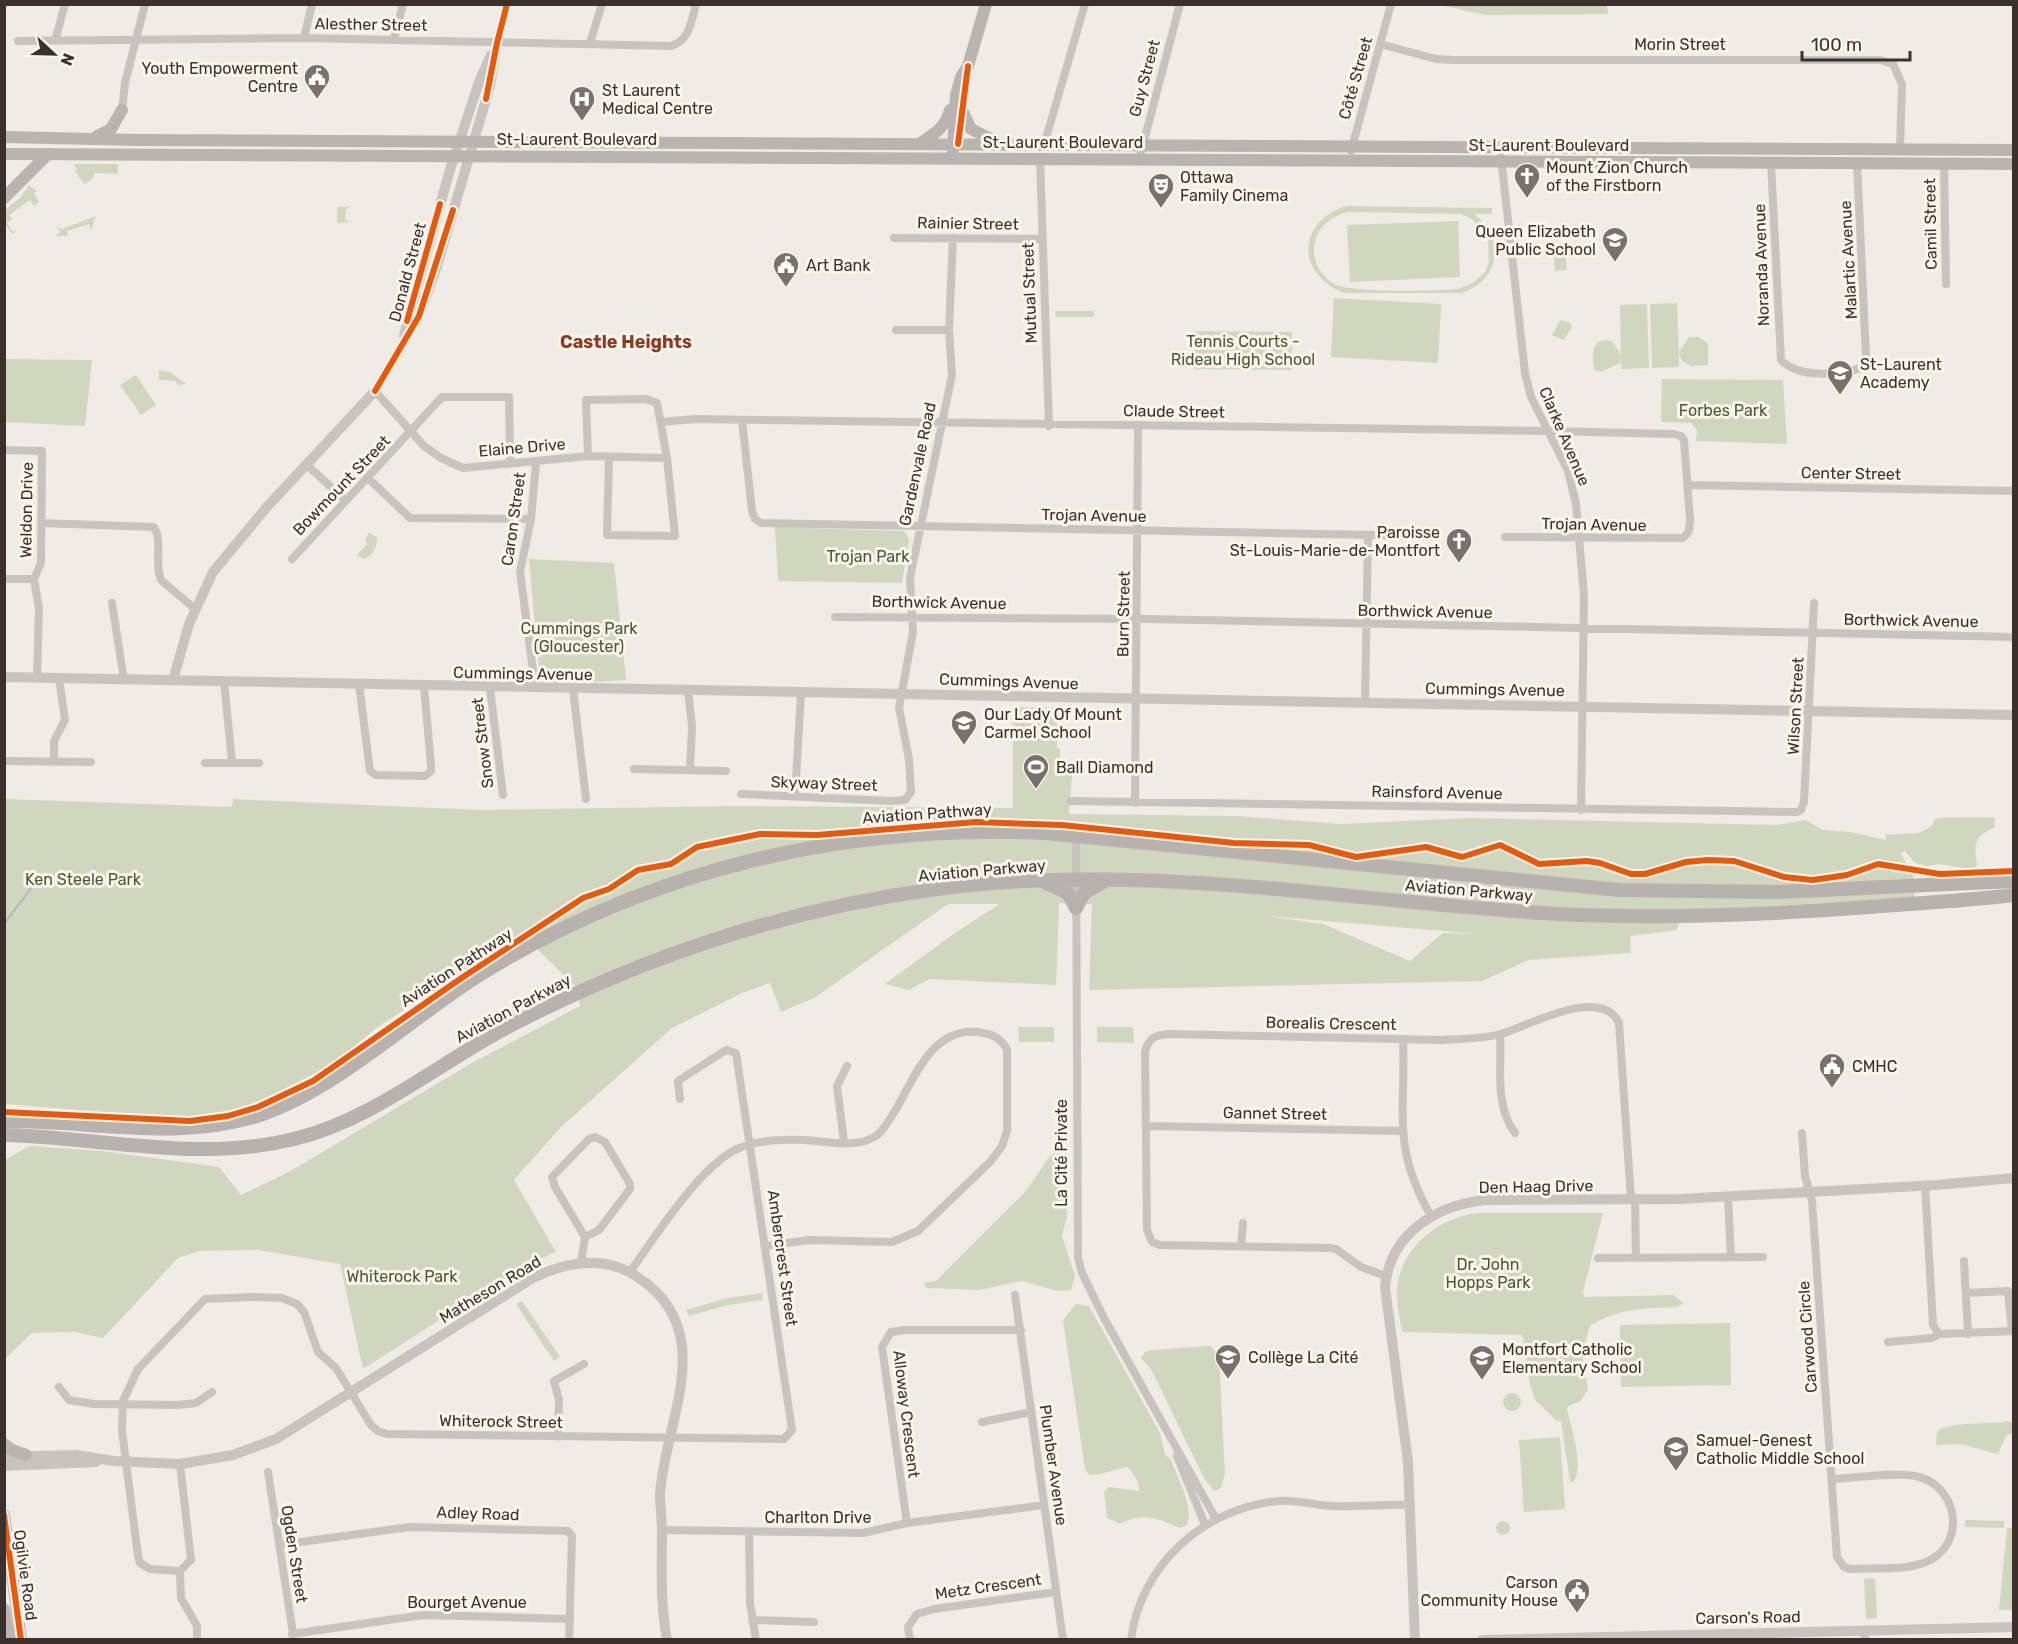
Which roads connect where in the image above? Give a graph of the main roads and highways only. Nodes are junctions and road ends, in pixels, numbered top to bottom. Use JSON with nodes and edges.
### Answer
{"nodes":[{"id":1,"x":986,"y":4,"type":"edge"},
{"id":2,"x":968,"y":66,"type":"junction"},
{"id":3,"x":956,"y":95,"type":"junction"},
{"id":4,"x":961,"y":108,"type":"junction"},
{"id":5,"x":4,"y":137,"type":"edge"},
{"id":6,"x":34,"y":138,"type":"junction"},
{"id":7,"x":93,"y":138,"type":"junction"},
{"id":8,"x":139,"y":140,"type":"junction"},
{"id":9,"x":920,"y":144,"type":"junction"},
{"id":10,"x":955,"y":144,"type":"junction"},
{"id":11,"x":1002,"y":144,"type":"junction"},
{"id":12,"x":464,"y":148,"type":"junction"},
{"id":13,"x":2013,"y":150,"type":"edge"},
{"id":14,"x":4,"y":154,"type":"edge"},
{"id":15,"x":31,"y":154,"type":"junction"},
{"id":16,"x":48,"y":154,"type":"junction"},
{"id":17,"x":954,"y":158,"type":"junction"},
{"id":18,"x":2013,"y":164,"type":"edge"},
{"id":19,"x":25,"y":177,"type":"junction"},
{"id":20,"x":4,"y":198,"type":"edge"},
{"id":21,"x":1112,"y":878,"type":"junction"},
{"id":22,"x":1036,"y":880,"type":"junction"},
{"id":23,"x":2013,"y":881,"type":"edge"},
{"id":24,"x":1665,"y":892,"type":"junction"},
{"id":25,"x":2013,"y":895,"type":"edge"},
{"id":26,"x":1665,"y":917,"type":"junction"},
{"id":27,"x":4,"y":1120,"type":"edge"},
{"id":28,"x":4,"y":1135,"type":"edge"},
{"id":29,"x":4,"y":1444,"type":"edge"},
{"id":30,"x":26,"y":1455,"type":"road end"},
{"id":31,"x":4,"y":1515,"type":"edge"},
{"id":32,"x":4,"y":1609,"type":"edge"},
{"id":33,"x":9,"y":1640,"type":"edge"},
{"id":34,"x":21,"y":1640,"type":"edge"}],
"edges":[{"from":1,"to":2,"type":"main road"},
{"from":2,"to":3,"type":"main road"},
{"from":2,"to":4,"type":"main road"},
{"from":3,"to":9,"type":"main road"},
{"from":3,"to":10,"type":"main road"},
{"from":4,"to":10,"type":"main road"},
{"from":4,"to":11,"type":"main road"},
{"from":5,"to":6,"type":"main road","name":"St-Laurent Boulevard"},
{"from":6,"to":7,"type":"main road","name":"St-Laurent Boulevard"},
{"from":6,"to":15,"type":"main road"},
{"from":7,"to":8,"type":"main road","name":"St-Laurent Boulevard"},
{"from":7,"to":8,"type":"main road"},
{"from":8,"to":12,"type":"main road","name":"St-Laurent Boulevard"},
{"from":9,"to":10,"type":"main road","name":"St-Laurent Boulevard"},
{"from":9,"to":12,"type":"main road","name":"St-Laurent Boulevard"},
{"from":10,"to":11,"type":"main road","name":"St-Laurent Boulevard"},
{"from":10,"to":17,"type":"main road"},
{"from":11,"to":13,"type":"main road","name":"St-Laurent Boulevard"},
{"from":12,"to":16,"type":"main road","name":"St-Laurent Boulevard"},
{"from":12,"to":17,"type":"main road","name":"St-Laurent Boulevard"},
{"from":14,"to":15,"type":"main road","name":"St-Laurent Boulevard"},
{"from":15,"to":16,"type":"main road","name":"St-Laurent Boulevard"},
{"from":15,"to":19,"type":"main road"},
{"from":16,"to":19,"type":"main road"},
{"from":17,"to":18,"type":"main road","name":"St-Laurent Boulevard"},
{"from":19,"to":20,"type":"main road"},
{"from":21,"to":22,"type":"main road","name":"Aviation Parkway"},
{"from":21,"to":22,"type":"main road"},
{"from":21,"to":26,"type":"main road","name":"Aviation Parkway"},
{"from":22,"to":28,"type":"main road","name":"Aviation Parkway"},
{"from":23,"to":24,"type":"main road","name":"Aviation Parkway"},
{"from":24,"to":26,"type":"main road"},
{"from":24,"to":27,"type":"main road","name":"Aviation Parkway"},
{"from":25,"to":26,"type":"main road","name":"Aviation Parkway"},
{"from":29,"to":30,"type":"main road"},
{"from":31,"to":34,"type":"main road","name":"Ogilvie Road"},
{"from":32,"to":33,"type":"main road","name":"Ogilvie Road"}]}
